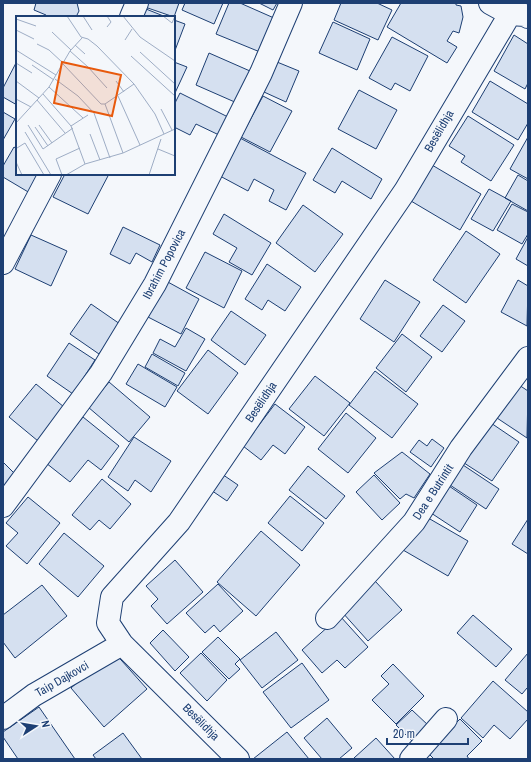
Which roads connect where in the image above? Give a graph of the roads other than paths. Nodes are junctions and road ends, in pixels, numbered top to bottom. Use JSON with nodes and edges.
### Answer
{"nodes":[{"id":1,"x":137,"y":3,"type":"edge"},
{"id":2,"x":291,"y":3,"type":"edge"},
{"id":3,"x":490,"y":3,"type":"edge"},
{"id":4,"x":523,"y":14,"type":"edge"},
{"id":5,"x":131,"y":16,"type":"edge"},
{"id":6,"x":49,"y":175,"type":"edge"},
{"id":7,"x":3,"y":263,"type":"edge"},
{"id":8,"x":528,"y":358,"type":"edge"},
{"id":9,"x":3,"y":506,"type":"edge"},
{"id":10,"x":327,"y":618,"type":"dead end"},
{"id":11,"x":122,"y":644,"type":"junction"},
{"id":12,"x":3,"y":718,"type":"edge"},
{"id":13,"x":446,"y":719,"type":"dead end"},
{"id":14,"x":238,"y":759,"type":"edge"},
{"id":15,"x":411,"y":759,"type":"edge"}],
"edges":[{"from":1,"to":5,"type":"street"},
{"from":2,"to":9,"type":"street","name":"Ibrahim Popovica"},
{"from":3,"to":4,"type":"street"},
{"from":4,"to":11,"type":"street","name":"Besëlidhja"},
{"from":6,"to":7,"type":"street"},
{"from":8,"to":10,"type":"street","name":"Dea e Butrintit"},
{"from":11,"to":12,"type":"street","name":"Taip Dajkovci"},
{"from":11,"to":14,"type":"street","name":"Besëlidhja"},
{"from":13,"to":15,"type":"street"}]}
